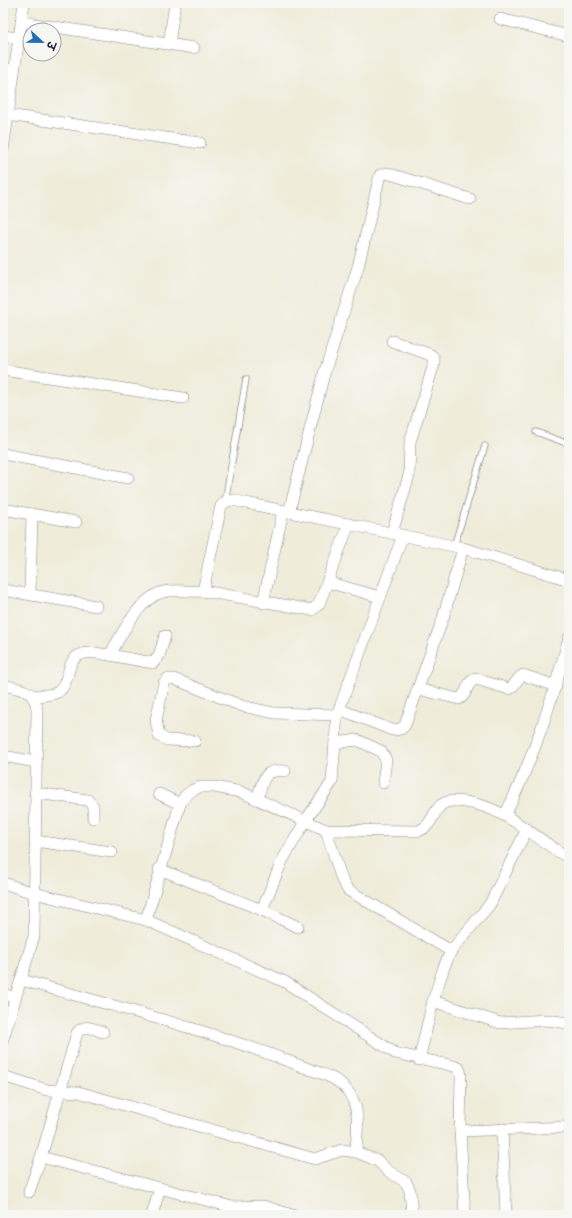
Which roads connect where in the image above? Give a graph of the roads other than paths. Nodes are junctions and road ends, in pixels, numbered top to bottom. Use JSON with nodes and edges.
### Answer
{"nodes":[{"id":1,"x":24,"y":3,"type":"edge"},
{"id":2,"x":175,"y":3,"type":"edge"},
{"id":3,"x":500,"y":19,"type":"dead end"},
{"id":4,"x":21,"y":22,"type":"junction"},
{"id":5,"x":3,"y":36,"type":"edge"},
{"id":6,"x":569,"y":36,"type":"edge"},
{"id":7,"x":18,"y":38,"type":"junction"},
{"id":8,"x":169,"y":44,"type":"junction"},
{"id":9,"x":194,"y":48,"type":"dead end"},
{"id":10,"x":8,"y":69,"type":"edge"},
{"id":11,"x":8,"y":115,"type":"junction"},
{"id":12,"x":3,"y":143,"type":"edge"},
{"id":13,"x":200,"y":143,"type":"dead end"},
{"id":14,"x":470,"y":199,"type":"dead end"},
{"id":15,"x":392,"y":341,"type":"dead end"},
{"id":16,"x":3,"y":370,"type":"edge"},
{"id":17,"x":246,"y":380,"type":"dead end"},
{"id":18,"x":183,"y":398,"type":"dead end"},
{"id":19,"x":536,"y":432,"type":"dead end"},
{"id":20,"x":569,"y":444,"type":"edge"},
{"id":21,"x":485,"y":446,"type":"dead end"},
{"id":22,"x":3,"y":454,"type":"edge"},
{"id":23,"x":128,"y":478,"type":"dead end"},
{"id":24,"x":225,"y":502,"type":"junction"},
{"id":25,"x":3,"y":509,"type":"edge"},
{"id":26,"x":286,"y":511,"type":"junction"},
{"id":27,"x":32,"y":514,"type":"junction"},
{"id":28,"x":76,"y":522,"type":"dead end"},
{"id":29,"x":349,"y":524,"type":"junction"},
{"id":30,"x":398,"y":534,"type":"junction"},
{"id":31,"x":458,"y":547,"type":"junction"},
{"id":32,"x":569,"y":580,"type":"edge"},
{"id":33,"x":327,"y":582,"type":"junction"},
{"id":34,"x":3,"y":590,"type":"edge"},
{"id":35,"x":203,"y":592,"type":"junction"},
{"id":36,"x":30,"y":594,"type":"junction"},
{"id":37,"x":380,"y":597,"type":"junction"},
{"id":38,"x":263,"y":603,"type":"junction"},
{"id":39,"x":96,"y":606,"type":"dead end"},
{"id":40,"x":165,"y":636,"type":"dead end"},
{"id":41,"x":569,"y":638,"type":"edge"},
{"id":42,"x":110,"y":655,"type":"junction"},
{"id":43,"x":3,"y":685,"type":"edge"},
{"id":44,"x":556,"y":686,"type":"junction"},
{"id":45,"x":418,"y":689,"type":"junction"},
{"id":46,"x":33,"y":696,"type":"junction"},
{"id":47,"x":338,"y":712,"type":"junction"},
{"id":48,"x":195,"y":741,"type":"dead end"},
{"id":49,"x":335,"y":743,"type":"junction"},
{"id":50,"x":3,"y":756,"type":"edge"},
{"id":51,"x":36,"y":762,"type":"junction"},
{"id":52,"x":285,"y":771,"type":"dead end"},
{"id":53,"x":383,"y":783,"type":"dead end"},
{"id":54,"x":36,"y":792,"type":"junction"},
{"id":55,"x":158,"y":794,"type":"dead end"},
{"id":56,"x":257,"y":799,"type":"junction"},
{"id":57,"x":180,"y":804,"type":"junction"},
{"id":58,"x":505,"y":815,"type":"junction"},
{"id":59,"x":93,"y":818,"type":"dead end"},
{"id":60,"x":306,"y":820,"type":"junction"},
{"id":61,"x":527,"y":829,"type":"junction"},
{"id":62,"x":326,"y":830,"type":"junction"},
{"id":63,"x":35,"y":841,"type":"junction"},
{"id":64,"x":112,"y":852,"type":"dead end"},
{"id":65,"x":569,"y":858,"type":"edge"},
{"id":66,"x":160,"y":869,"type":"junction"},
{"id":67,"x":3,"y":883,"type":"edge"},
{"id":68,"x":34,"y":893,"type":"junction"},
{"id":69,"x":262,"y":910,"type":"junction"},
{"id":70,"x":146,"y":920,"type":"junction"},
{"id":71,"x":298,"y":927,"type":"dead end"},
{"id":72,"x":452,"y":951,"type":"junction"},
{"id":73,"x":22,"y":980,"type":"junction"},
{"id":74,"x":3,"y":994,"type":"edge"},
{"id":75,"x":15,"y":998,"type":"junction"},
{"id":76,"x":433,"y":1002,"type":"junction"},
{"id":77,"x":569,"y":1022,"type":"edge"},
{"id":78,"x":103,"y":1032,"type":"dead end"},
{"id":79,"x":3,"y":1039,"type":"edge"},
{"id":80,"x":419,"y":1060,"type":"junction"},
{"id":81,"x":3,"y":1076,"type":"edge"},
{"id":82,"x":61,"y":1090,"type":"junction"},
{"id":83,"x":569,"y":1127,"type":"edge"},
{"id":84,"x":502,"y":1129,"type":"junction"},
{"id":85,"x":460,"y":1130,"type":"junction"},
{"id":86,"x":356,"y":1152,"type":"junction"},
{"id":87,"x":41,"y":1157,"type":"junction"},
{"id":88,"x":160,"y":1188,"type":"junction"},
{"id":89,"x":29,"y":1192,"type":"dead end"},
{"id":90,"x":152,"y":1215,"type":"edge"},
{"id":91,"x":292,"y":1215,"type":"edge"},
{"id":92,"x":412,"y":1215,"type":"edge"},
{"id":93,"x":465,"y":1215,"type":"edge"},
{"id":94,"x":506,"y":1215,"type":"edge"}],
"edges":[{"from":1,"to":4,"type":"street"},
{"from":2,"to":8,"type":"street"},
{"from":3,"to":6,"type":"street"},
{"from":4,"to":7,"type":"street"},
{"from":4,"to":8,"type":"street"},
{"from":5,"to":7,"type":"street"},
{"from":7,"to":10,"type":"street"},
{"from":8,"to":9,"type":"street"},
{"from":10,"to":11,"type":"street"},
{"from":11,"to":12,"type":"street"},
{"from":11,"to":13,"type":"street"},
{"from":14,"to":26,"type":"street"},
{"from":15,"to":30,"type":"street"},
{"from":16,"to":18,"type":"street"},
{"from":17,"to":24,"type":"lane"},
{"from":19,"to":20,"type":"lane"},
{"from":21,"to":31,"type":"lane"},
{"from":22,"to":23,"type":"street"},
{"from":24,"to":26,"type":"street"},
{"from":24,"to":35,"type":"street"},
{"from":25,"to":27,"type":"street"},
{"from":26,"to":29,"type":"street"},
{"from":26,"to":38,"type":"street"},
{"from":27,"to":28,"type":"street"},
{"from":27,"to":36,"type":"street"},
{"from":29,"to":30,"type":"street"},
{"from":29,"to":33,"type":"street"},
{"from":30,"to":31,"type":"street"},
{"from":30,"to":37,"type":"street"},
{"from":31,"to":32,"type":"street"},
{"from":31,"to":45,"type":"street"},
{"from":33,"to":37,"type":"street"},
{"from":33,"to":38,"type":"street"},
{"from":34,"to":36,"type":"street"},
{"from":35,"to":38,"type":"street"},
{"from":35,"to":42,"type":"street"},
{"from":36,"to":39,"type":"street"},
{"from":37,"to":47,"type":"street"},
{"from":40,"to":42,"type":"street"},
{"from":41,"to":44,"type":"street"},
{"from":42,"to":46,"type":"street"},
{"from":43,"to":46,"type":"street"},
{"from":44,"to":45,"type":"street"},
{"from":44,"to":58,"type":"street"},
{"from":45,"to":47,"type":"street"},
{"from":46,"to":51,"type":"street"},
{"from":47,"to":48,"type":"street"},
{"from":47,"to":49,"type":"street"},
{"from":49,"to":53,"type":"street"},
{"from":49,"to":60,"type":"street"},
{"from":50,"to":51,"type":"street"},
{"from":51,"to":54,"type":"street"},
{"from":52,"to":56,"type":"street"},
{"from":54,"to":59,"type":"street"},
{"from":54,"to":63,"type":"street"},
{"from":55,"to":57,"type":"street"},
{"from":56,"to":57,"type":"street"},
{"from":56,"to":60,"type":"street"},
{"from":57,"to":66,"type":"street"},
{"from":58,"to":61,"type":"street"},
{"from":58,"to":62,"type":"street"},
{"from":60,"to":62,"type":"street"},
{"from":60,"to":69,"type":"street"},
{"from":61,"to":65,"type":"street"},
{"from":61,"to":72,"type":"street"},
{"from":62,"to":72,"type":"street"},
{"from":63,"to":64,"type":"street"},
{"from":63,"to":68,"type":"street"},
{"from":66,"to":69,"type":"street"},
{"from":66,"to":70,"type":"street"},
{"from":67,"to":68,"type":"street"},
{"from":68,"to":70,"type":"street"},
{"from":68,"to":73,"type":"street"},
{"from":69,"to":71,"type":"street"},
{"from":70,"to":80,"type":"street"},
{"from":72,"to":76,"type":"street"},
{"from":73,"to":75,"type":"street"},
{"from":73,"to":86,"type":"street"},
{"from":74,"to":75,"type":"street"},
{"from":75,"to":79,"type":"street"},
{"from":76,"to":77,"type":"street"},
{"from":76,"to":80,"type":"street"},
{"from":78,"to":82,"type":"street"},
{"from":80,"to":85,"type":"street"},
{"from":81,"to":82,"type":"street"},
{"from":82,"to":86,"type":"street"},
{"from":82,"to":87,"type":"street"},
{"from":83,"to":84,"type":"street"},
{"from":84,"to":85,"type":"street"},
{"from":84,"to":94,"type":"street"},
{"from":85,"to":93,"type":"street"},
{"from":86,"to":92,"type":"street"},
{"from":87,"to":88,"type":"street"},
{"from":87,"to":89,"type":"street"},
{"from":88,"to":90,"type":"street"},
{"from":88,"to":91,"type":"street"}]}
